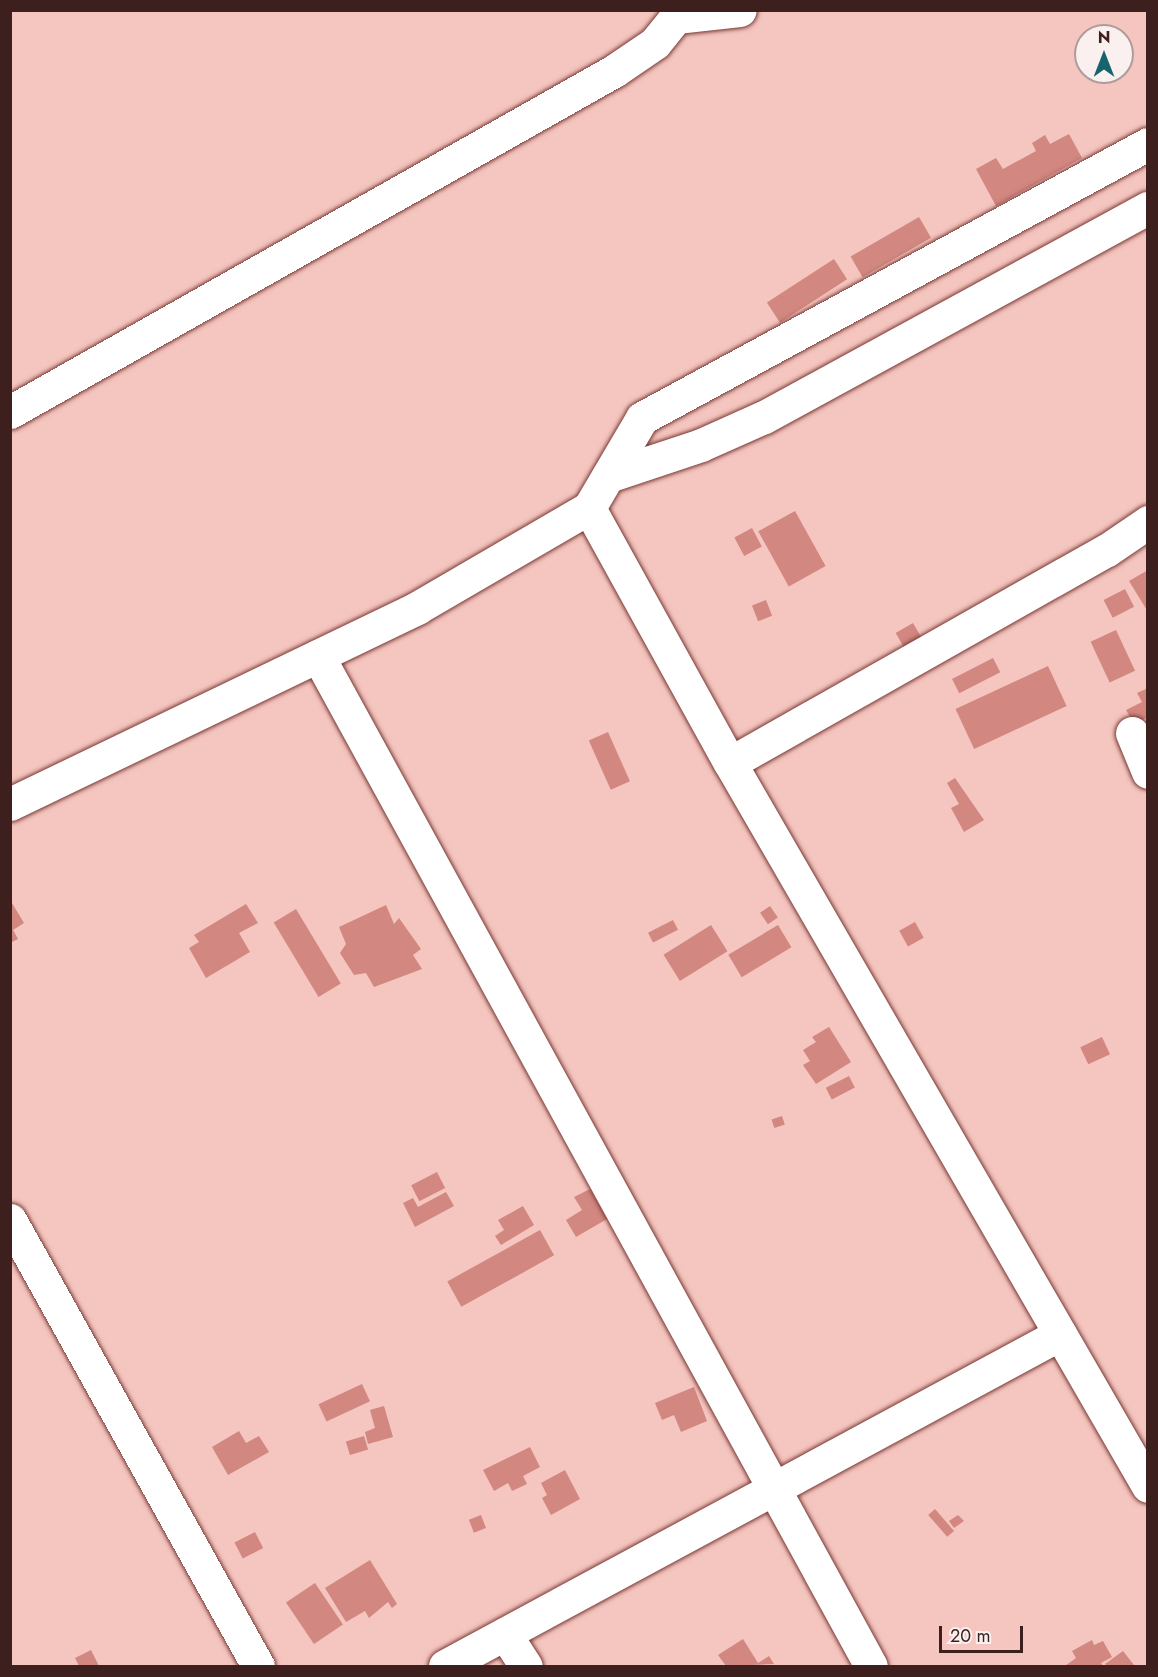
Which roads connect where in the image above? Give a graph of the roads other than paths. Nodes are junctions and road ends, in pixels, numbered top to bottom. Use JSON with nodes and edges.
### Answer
{"nodes":[{"id":1,"x":740,"y":10,"type":"edge"},
{"id":2,"x":1148,"y":144,"type":"edge"},
{"id":3,"x":1148,"y":208,"type":"edge"},
{"id":4,"x":10,"y":412,"type":"edge"},
{"id":5,"x":608,"y":476,"type":"junction"},
{"id":6,"x":589,"y":508,"type":"junction"},
{"id":7,"x":1148,"y":522,"type":"edge"},
{"id":8,"x":318,"y":656,"type":"junction"},
{"id":9,"x":1132,"y":733,"type":"dead end"},
{"id":10,"x":730,"y":763,"type":"junction"},
{"id":11,"x":1148,"y":772,"type":"edge"},
{"id":12,"x":10,"y":804,"type":"edge"},
{"id":13,"x":10,"y":1220,"type":"edge"},
{"id":14,"x":1060,"y":1334,"type":"junction"},
{"id":15,"x":1148,"y":1486,"type":"edge"},
{"id":16,"x":771,"y":1490,"type":"junction"},
{"id":17,"x":505,"y":1634,"type":"junction"},
{"id":18,"x":258,"y":1666,"type":"edge"},
{"id":19,"x":445,"y":1666,"type":"edge"},
{"id":20,"x":526,"y":1666,"type":"edge"},
{"id":21,"x":871,"y":1666,"type":"edge"}],
"edges":[{"from":1,"to":4,"type":"street"},
{"from":2,"to":5,"type":"street"},
{"from":3,"to":5,"type":"street"},
{"from":5,"to":6,"type":"street"},
{"from":6,"to":8,"type":"street"},
{"from":6,"to":10,"type":"street"},
{"from":7,"to":10,"type":"street"},
{"from":8,"to":12,"type":"street"},
{"from":8,"to":16,"type":"street"},
{"from":9,"to":11,"type":"street"},
{"from":10,"to":14,"type":"street"},
{"from":13,"to":18,"type":"street"},
{"from":14,"to":15,"type":"street"},
{"from":14,"to":16,"type":"street"},
{"from":16,"to":17,"type":"street"},
{"from":16,"to":21,"type":"street"},
{"from":17,"to":19,"type":"street"},
{"from":17,"to":20,"type":"street"}]}
